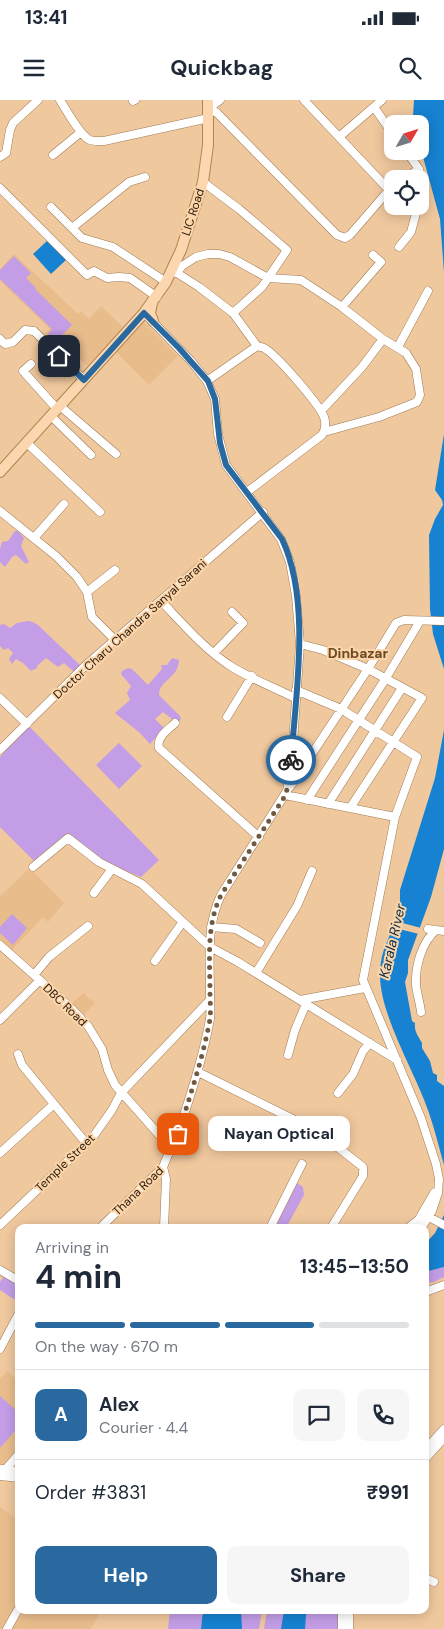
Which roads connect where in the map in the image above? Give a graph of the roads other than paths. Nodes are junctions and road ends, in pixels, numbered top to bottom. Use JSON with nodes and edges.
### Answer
{"nodes":[{"id":1,"x":38,"y":100,"type":"edge"},
{"id":2,"x":60,"y":100,"type":"edge"},
{"id":3,"x":220,"y":100,"type":"edge"},
{"id":4,"x":304,"y":100,"type":"edge"},
{"id":5,"x":382,"y":100,"type":"edge"},
{"id":6,"x":374,"y":107,"type":"junction"},
{"id":7,"x":209,"y":109,"type":"edge"},
{"id":8,"x":384,"y":121,"type":"edge"},
{"id":9,"x":81,"y":132,"type":"junction"},
{"id":10,"x":339,"y":137,"type":"junction"},
{"id":11,"x":1,"y":155,"type":"edge"},
{"id":12,"x":53,"y":155,"type":"dead end"},
{"id":13,"x":412,"y":160,"type":"edge"},
{"id":14,"x":418,"y":170,"type":"edge"},
{"id":15,"x":146,"y":177,"type":"dead end"},
{"id":16,"x":384,"y":181,"type":"edge"},
{"id":17,"x":202,"y":182,"type":"junction"},
{"id":18,"x":0,"y":188,"type":"edge"},
{"id":19,"x":384,"y":196,"type":"edge"},
{"id":20,"x":51,"y":207,"type":"dead end"},
{"id":21,"x":415,"y":215,"type":"edge"},
{"id":22,"x":72,"y":228,"type":"junction"},
{"id":23,"x":399,"y":247,"type":"dead end"},
{"id":24,"x":373,"y":255,"type":"dead end"},
{"id":25,"x":174,"y":273,"type":"junction"},
{"id":26,"x":268,"y":278,"type":"junction"},
{"id":27,"x":166,"y":282,"type":"junction"},
{"id":28,"x":428,"y":291,"type":"dead end"},
{"id":29,"x":155,"y":300,"type":"junction"},
{"id":30,"x":342,"y":307,"type":"junction"},
{"id":31,"x":144,"y":313,"type":"junction"},
{"id":32,"x":232,"y":313,"type":"junction"},
{"id":33,"x":153,"y":322,"type":"junction"},
{"id":34,"x":0,"y":339,"type":"edge"},
{"id":35,"x":383,"y":339,"type":"junction"},
{"id":36,"x":257,"y":346,"type":"junction"},
{"id":37,"x":398,"y":347,"type":"junction"},
{"id":38,"x":31,"y":364,"type":"dead end"},
{"id":39,"x":84,"y":380,"type":"junction"},
{"id":40,"x":208,"y":381,"type":"junction"},
{"id":41,"x":56,"y":410,"type":"junction"},
{"id":42,"x":321,"y":411,"type":"junction"},
{"id":43,"x":324,"y":432,"type":"junction"},
{"id":44,"x":27,"y":443,"type":"junction"},
{"id":45,"x":116,"y":454,"type":"dead end"},
{"id":46,"x":91,"y":455,"type":"dead end"},
{"id":47,"x":1,"y":470,"type":"edge"},
{"id":48,"x":247,"y":492,"type":"junction"},
{"id":49,"x":64,"y":504,"type":"dead end"},
{"id":50,"x":0,"y":511,"type":"edge"},
{"id":51,"x":100,"y":512,"type":"dead end"},
{"id":52,"x":263,"y":512,"type":"junction"},
{"id":53,"x":34,"y":538,"type":"junction"},
{"id":54,"x":115,"y":570,"type":"dead end"},
{"id":55,"x":87,"y":592,"type":"junction"},
{"id":56,"x":161,"y":601,"type":"junction"},
{"id":57,"x":232,"y":612,"type":"dead end"},
{"id":58,"x":420,"y":621,"type":"junction"},
{"id":59,"x":444,"y":621,"type":"edge"},
{"id":60,"x":115,"y":640,"type":"junction"},
{"id":61,"x":300,"y":644,"type":"junction"},
{"id":62,"x":214,"y":653,"type":"junction"},
{"id":63,"x":368,"y":669,"type":"junction"},
{"id":64,"x":252,"y":676,"type":"junction"},
{"id":65,"x":386,"y":678,"type":"junction"},
{"id":66,"x":402,"y":688,"type":"junction"},
{"id":67,"x":296,"y":694,"type":"junction"},
{"id":68,"x":0,"y":698,"type":"edge"},
{"id":69,"x":341,"y":709,"type":"junction"},
{"id":70,"x":227,"y":716,"type":"dead end"},
{"id":71,"x":358,"y":720,"type":"junction"},
{"id":72,"x":175,"y":723,"type":"dead end"},
{"id":73,"x":27,"y":724,"type":"junction"},
{"id":74,"x":375,"y":731,"type":"junction"},
{"id":75,"x":392,"y":742,"type":"junction"},
{"id":76,"x":0,"y":750,"type":"edge"},
{"id":77,"x":286,"y":793,"type":"junction"},
{"id":78,"x":307,"y":800,"type":"junction"},
{"id":79,"x":328,"y":804,"type":"junction"},
{"id":80,"x":350,"y":808,"type":"junction"},
{"id":81,"x":395,"y":817,"type":"junction"},
{"id":82,"x":259,"y":837,"type":"junction"},
{"id":83,"x":33,"y":867,"type":"dead end"},
{"id":84,"x":112,"y":869,"type":"junction"},
{"id":85,"x":312,"y":871,"type":"dead end"},
{"id":86,"x":94,"y":893,"type":"dead end"},
{"id":87,"x":182,"y":923,"type":"junction"},
{"id":88,"x":88,"y":926,"type":"dead end"},
{"id":89,"x":211,"y":927,"type":"junction"},
{"id":90,"x":436,"y":930,"type":"edge"},
{"id":91,"x":260,"y":943,"type":"dead end"},
{"id":92,"x":0,"y":945,"type":"edge"},
{"id":93,"x":210,"y":948,"type":"junction"},
{"id":94,"x":155,"y":961,"type":"dead end"},
{"id":95,"x":256,"y":973,"type":"junction"},
{"id":96,"x":37,"y":978,"type":"junction"},
{"id":97,"x":365,"y":988,"type":"junction"},
{"id":98,"x":210,"y":1000,"type":"junction"},
{"id":99,"x":303,"y":1002,"type":"junction"},
{"id":100,"x":421,"y":1012,"type":"dead end"},
{"id":101,"x":0,"y":1020,"type":"edge"},
{"id":102,"x":370,"y":1043,"type":"junction"},
{"id":103,"x":18,"y":1054,"type":"dead end"},
{"id":104,"x":288,"y":1055,"type":"dead end"},
{"id":105,"x":397,"y":1060,"type":"junction"},
{"id":106,"x":198,"y":1072,"type":"junction"},
{"id":107,"x":121,"y":1093,"type":"junction"},
{"id":108,"x":338,"y":1093,"type":"dead end"},
{"id":109,"x":53,"y":1105,"type":"junction"},
{"id":110,"x":178,"y":1134,"type":"junction"},
{"id":111,"x":161,"y":1136,"type":"junction"},
{"id":112,"x":86,"y":1144,"type":"junction"},
{"id":113,"x":171,"y":1148,"type":"junction"},
{"id":114,"x":0,"y":1153,"type":"edge"},
{"id":115,"x":302,"y":1164,"type":"dead end"},
{"id":116,"x":164,"y":1167,"type":"junction"},
{"id":117,"x":439,"y":1179,"type":"junction"},
{"id":118,"x":430,"y":1218,"type":"junction"},
{"id":119,"x":104,"y":1224,"type":"edge"},
{"id":120,"x":164,"y":1224,"type":"edge"},
{"id":121,"x":272,"y":1224,"type":"edge"},
{"id":122,"x":333,"y":1224,"type":"edge"},
{"id":123,"x":413,"y":1224,"type":"edge"},
{"id":124,"x":425,"y":1224,"type":"edge"},
{"id":125,"x":0,"y":1225,"type":"edge"},
{"id":126,"x":444,"y":1225,"type":"edge"},
{"id":127,"x":0,"y":1270,"type":"edge"},
{"id":128,"x":15,"y":1279,"type":"edge"},
{"id":129,"x":444,"y":1285,"type":"edge"},
{"id":130,"x":429,"y":1291,"type":"edge"},
{"id":131,"x":15,"y":1321,"type":"edge"},
{"id":132,"x":0,"y":1349,"type":"edge"},
{"id":133,"x":444,"y":1429,"type":"edge"},
{"id":134,"x":444,"y":1438,"type":"edge"},
{"id":135,"x":429,"y":1446,"type":"edge"},
{"id":136,"x":429,"y":1455,"type":"edge"},
{"id":137,"x":15,"y":1458,"type":"edge"},
{"id":138,"x":2,"y":1471,"type":"edge"},
{"id":139,"x":15,"y":1472,"type":"edge"},
{"id":140,"x":15,"y":1476,"type":"edge"},
{"id":141,"x":429,"y":1580,"type":"edge"},
{"id":142,"x":434,"y":1582,"type":"dead end"},
{"id":143,"x":16,"y":1614,"type":"edge"},
{"id":144,"x":342,"y":1614,"type":"edge"},
{"id":145,"x":348,"y":1614,"type":"edge"},
{"id":146,"x":343,"y":1628,"type":"edge"},
{"id":147,"x":7,"y":1629,"type":"edge"}],
"edges":[{"from":1,"to":11,"type":"street"},
{"from":2,"to":9,"type":"street"},
{"from":3,"to":7,"type":"street"},
{"from":4,"to":10,"type":"street"},
{"from":5,"to":6,"type":"street"},
{"from":6,"to":8,"type":"street"},
{"from":6,"to":10,"type":"street"},
{"from":7,"to":9,"type":"street"},
{"from":7,"to":17,"type":"main road","name":"LIC Road"},
{"from":7,"to":19,"type":"street"},
{"from":9,"to":12,"type":"street"},
{"from":10,"to":16,"type":"street"},
{"from":13,"to":14,"type":"street"},
{"from":15,"to":22,"type":"street"},
{"from":17,"to":25,"type":"main road","name":"LIC Road"},
{"from":17,"to":26,"type":"street"},
{"from":18,"to":29,"type":"street"},
{"from":20,"to":22,"type":"street"},
{"from":21,"to":23,"type":"street"},
{"from":22,"to":27,"type":"street"},
{"from":24,"to":30,"type":"street"},
{"from":25,"to":26,"type":"street"},
{"from":25,"to":27,"type":"main road","name":"LIC Road"},
{"from":25,"to":32,"type":"street"},
{"from":26,"to":30,"type":"street"},
{"from":26,"to":32,"type":"street"},
{"from":27,"to":29,"type":"main road","name":"LIC Road"},
{"from":28,"to":37,"type":"street"},
{"from":29,"to":31,"type":"main road","name":"LIC Road"},
{"from":29,"to":33,"type":"main road"},
{"from":30,"to":35,"type":"street"},
{"from":31,"to":33,"type":"street"},
{"from":31,"to":39,"type":"main road","name":"LIC Road"},
{"from":32,"to":36,"type":"street"},
{"from":33,"to":40,"type":"street"},
{"from":34,"to":39,"type":"street"},
{"from":35,"to":37,"type":"street"},
{"from":35,"to":42,"type":"street"},
{"from":36,"to":40,"type":"street"},
{"from":36,"to":42,"type":"street"},
{"from":37,"to":43,"type":"street"},
{"from":38,"to":41,"type":"street"},
{"from":39,"to":41,"type":"main road","name":"LIC Road"},
{"from":40,"to":48,"type":"street"},
{"from":41,"to":44,"type":"main road","name":"LIC Road"},
{"from":41,"to":45,"type":"street"},
{"from":41,"to":46,"type":"street"},
{"from":42,"to":43,"type":"street"},
{"from":43,"to":48,"type":"street"},
{"from":44,"to":47,"type":"main road","name":"LIC Road"},
{"from":44,"to":51,"type":"street"},
{"from":48,"to":52,"type":"street"},
{"from":49,"to":53,"type":"street"},
{"from":50,"to":53,"type":"street"},
{"from":52,"to":56,"type":"street","name":"Doctor Charu Chandra Sanyal Sarani"},
{"from":52,"to":61,"type":"street"},
{"from":53,"to":55,"type":"street"},
{"from":54,"to":55,"type":"street"},
{"from":55,"to":60,"type":"street"},
{"from":56,"to":60,"type":"street","name":"Doctor Charu Chandra Sanyal Sarani"},
{"from":56,"to":62,"type":"street"},
{"from":57,"to":62,"type":"street"},
{"from":58,"to":59,"type":"street"},
{"from":58,"to":63,"type":"street","name":"Thana Road"},
{"from":58,"to":65,"type":"street"},
{"from":60,"to":73,"type":"street","name":"Doctor Charu Chandra Sanyal Sarani"},
{"from":61,"to":63,"type":"street"},
{"from":61,"to":67,"type":"street"},
{"from":62,"to":64,"type":"street"},
{"from":63,"to":65,"type":"street"},
{"from":63,"to":69,"type":"street","name":"Thana Road"},
{"from":64,"to":67,"type":"street"},
{"from":64,"to":70,"type":"street"},
{"from":65,"to":66,"type":"street"},
{"from":65,"to":71,"type":"street"},
{"from":66,"to":74,"type":"street"},
{"from":66,"to":75,"type":"street"},
{"from":67,"to":69,"type":"street"},
{"from":67,"to":77,"type":"street"},
{"from":68,"to":73,"type":"street"},
{"from":69,"to":71,"type":"street"},
{"from":69,"to":77,"type":"street","name":"Thana Road"},
{"from":71,"to":74,"type":"street"},
{"from":71,"to":78,"type":"street"},
{"from":72,"to":82,"type":"street"},
{"from":73,"to":76,"type":"street","name":"Doctor Charu Chandra Sanyal Sarani"},
{"from":74,"to":75,"type":"street"},
{"from":74,"to":79,"type":"street"},
{"from":75,"to":80,"type":"street"},
{"from":75,"to":81,"type":"street"},
{"from":77,"to":78,"type":"street"},
{"from":77,"to":82,"type":"street","name":"Thana Road"},
{"from":78,"to":79,"type":"street"},
{"from":79,"to":80,"type":"street"},
{"from":80,"to":81,"type":"street"},
{"from":81,"to":97,"type":"street"},
{"from":82,"to":89,"type":"street","name":"Thana Road"},
{"from":83,"to":84,"type":"street"},
{"from":84,"to":86,"type":"street"},
{"from":84,"to":87,"type":"street"},
{"from":85,"to":95,"type":"street"},
{"from":87,"to":93,"type":"street"},
{"from":87,"to":94,"type":"street"},
{"from":88,"to":96,"type":"street"},
{"from":89,"to":91,"type":"street"},
{"from":89,"to":93,"type":"street","name":"Thana Road"},
{"from":90,"to":100,"type":"street"},
{"from":92,"to":96,"type":"street","name":"DBC Road"},
{"from":93,"to":95,"type":"street"},
{"from":93,"to":98,"type":"street","name":"Thana Road"},
{"from":95,"to":99,"type":"street"},
{"from":96,"to":101,"type":"street"},
{"from":96,"to":107,"type":"street","name":"DBC Road"},
{"from":97,"to":99,"type":"street"},
{"from":97,"to":105,"type":"street"},
{"from":98,"to":106,"type":"street","name":"Thana Road"},
{"from":98,"to":107,"type":"street","name":"Temple Street"},
{"from":99,"to":102,"type":"street"},
{"from":99,"to":104,"type":"street"},
{"from":102,"to":105,"type":"street"},
{"from":102,"to":108,"type":"street"},
{"from":103,"to":109,"type":"street"},
{"from":105,"to":117,"type":"street"},
{"from":106,"to":110,"type":"street","name":"Thana Road"},
{"from":106,"to":122,"type":"street"},
{"from":107,"to":111,"type":"street","name":"DBC Road"},
{"from":107,"to":112,"type":"street","name":"Temple Street"},
{"from":109,"to":112,"type":"street"},
{"from":109,"to":114,"type":"street"},
{"from":110,"to":111,"type":"street"},
{"from":110,"to":113,"type":"street","name":"Thana Road"},
{"from":111,"to":113,"type":"street","name":"DBC Road"},
{"from":112,"to":125,"type":"street","name":"Temple Street"},
{"from":113,"to":116,"type":"street","name":"Thana Road"},
{"from":115,"to":121,"type":"street"},
{"from":116,"to":119,"type":"street","name":"Thana Road"},
{"from":116,"to":120,"type":"street"},
{"from":117,"to":118,"type":"street"},
{"from":117,"to":123,"type":"street"},
{"from":118,"to":124,"type":"street"},
{"from":118,"to":126,"type":"street"},
{"from":127,"to":128,"type":"street"},
{"from":129,"to":130,"type":"street"},
{"from":131,"to":132,"type":"street"},
{"from":133,"to":135,"type":"street"},
{"from":134,"to":136,"type":"street"},
{"from":137,"to":138,"type":"street"},
{"from":138,"to":139,"type":"street"},
{"from":138,"to":140,"type":"street"},
{"from":141,"to":142,"type":"street"},
{"from":143,"to":147,"type":"street"},
{"from":144,"to":146,"type":"street"},
{"from":145,"to":146,"type":"street"}]}
